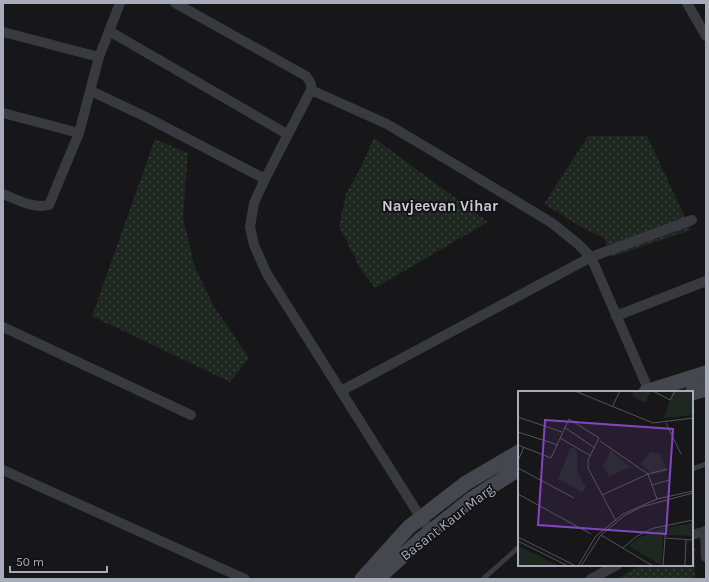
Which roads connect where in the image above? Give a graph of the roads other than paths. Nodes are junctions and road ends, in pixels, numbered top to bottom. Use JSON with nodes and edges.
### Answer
{"nodes":[{"id":1,"x":120,"y":3,"type":"edge"},
{"id":2,"x":175,"y":3,"type":"edge"},
{"id":3,"x":687,"y":3,"type":"edge"},
{"id":4,"x":109,"y":31,"type":"junction"},
{"id":5,"x":3,"y":32,"type":"edge"},
{"id":6,"x":706,"y":36,"type":"edge"},
{"id":7,"x":99,"y":57,"type":"junction"},
{"id":8,"x":311,"y":90,"type":"junction"},
{"id":9,"x":90,"y":91,"type":"junction"},
{"id":10,"x":3,"y":113,"type":"edge"},
{"id":11,"x":79,"y":133,"type":"junction"},
{"id":12,"x":287,"y":134,"type":"junction"},
{"id":13,"x":265,"y":179,"type":"junction"},
{"id":14,"x":3,"y":194,"type":"edge"},
{"id":15,"x":692,"y":220,"type":"dead end"},
{"id":16,"x":591,"y":257,"type":"junction"},
{"id":17,"x":706,"y":281,"type":"edge"},
{"id":18,"x":616,"y":316,"type":"junction"},
{"id":19,"x":3,"y":327,"type":"edge"},
{"id":20,"x":706,"y":373,"type":"edge"},
{"id":21,"x":706,"y":389,"type":"edge"},
{"id":22,"x":341,"y":391,"type":"junction"},
{"id":23,"x":647,"y":391,"type":"edge"},
{"id":24,"x":693,"y":393,"type":"edge"},
{"id":25,"x":192,"y":415,"type":"dead end"},
{"id":26,"x":518,"y":453,"type":"edge"},
{"id":27,"x":706,"y":464,"type":"edge"},
{"id":28,"x":693,"y":469,"type":"edge"},
{"id":29,"x":3,"y":470,"type":"edge"},
{"id":30,"x":518,"y":470,"type":"edge"},
{"id":31,"x":421,"y":518,"type":"junction"},
{"id":32,"x":431,"y":530,"type":"junction"},
{"id":33,"x":706,"y":531,"type":"edge"},
{"id":34,"x":693,"y":535,"type":"edge"},
{"id":35,"x":518,"y":548,"type":"edge"},
{"id":36,"x":706,"y":557,"type":"edge"},
{"id":37,"x":615,"y":566,"type":"edge"},
{"id":38,"x":244,"y":579,"type":"edge"},
{"id":39,"x":362,"y":579,"type":"edge"},
{"id":40,"x":378,"y":579,"type":"edge"},
{"id":41,"x":483,"y":579,"type":"edge"},
{"id":42,"x":591,"y":579,"type":"edge"}],
"edges":[{"from":1,"to":4,"type":"street"},
{"from":2,"to":8,"type":"street"},
{"from":3,"to":6,"type":"street"},
{"from":4,"to":7,"type":"street"},
{"from":4,"to":12,"type":"street"},
{"from":5,"to":7,"type":"street"},
{"from":7,"to":9,"type":"street"},
{"from":8,"to":12,"type":"street"},
{"from":8,"to":16,"type":"street"},
{"from":9,"to":11,"type":"street"},
{"from":9,"to":13,"type":"street"},
{"from":10,"to":11,"type":"street"},
{"from":11,"to":14,"type":"street"},
{"from":12,"to":13,"type":"street"},
{"from":13,"to":22,"type":"street"},
{"from":15,"to":16,"type":"street"},
{"from":16,"to":18,"type":"street"},
{"from":16,"to":22,"type":"street"},
{"from":17,"to":18,"type":"street"},
{"from":18,"to":23,"type":"street"},
{"from":19,"to":25,"type":"street"},
{"from":20,"to":23,"type":"main road"},
{"from":21,"to":24,"type":"main road"},
{"from":22,"to":31,"type":"street"},
{"from":26,"to":31,"type":"main road","name":"Basant Kaur Marg"},
{"from":27,"to":28,"type":"lane"},
{"from":29,"to":38,"type":"street"},
{"from":30,"to":32,"type":"main road","name":"Basant Kaur Marg"},
{"from":31,"to":32,"type":"street"},
{"from":31,"to":39,"type":"main road","name":"Basant Kaur Marg"},
{"from":32,"to":40,"type":"main road","name":"Basant Kaur Marg"},
{"from":33,"to":34,"type":"street"},
{"from":33,"to":36,"type":"street"},
{"from":35,"to":41,"type":"lane"},
{"from":37,"to":42,"type":"street"}]}
